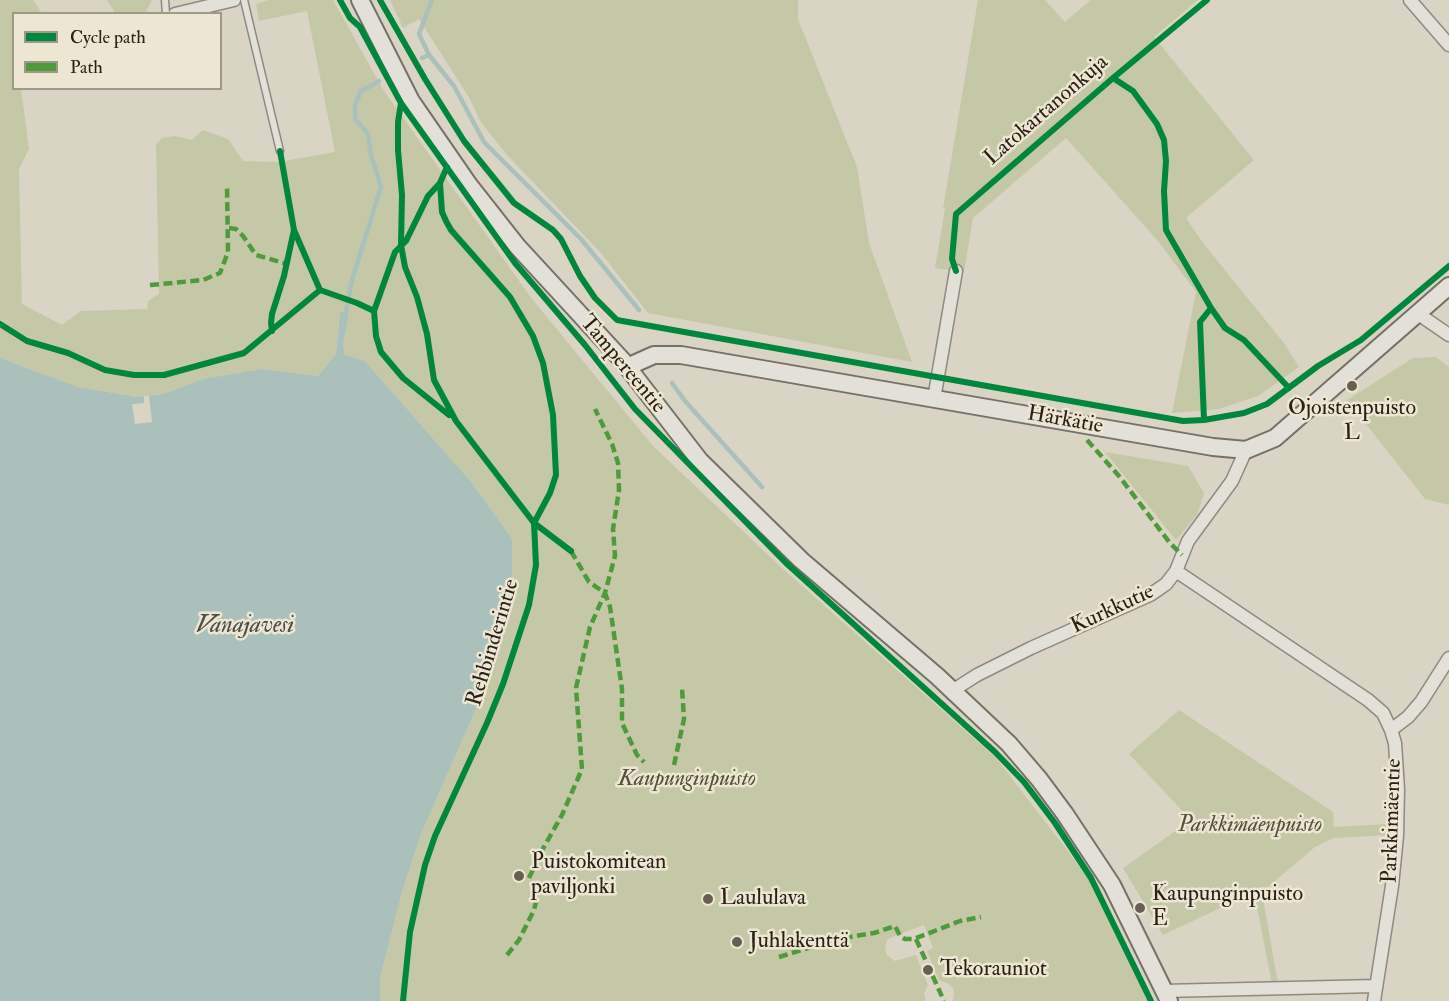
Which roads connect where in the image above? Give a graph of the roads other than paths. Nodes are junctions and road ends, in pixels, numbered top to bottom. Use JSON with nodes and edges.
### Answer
{"nodes":[{"id":1,"x":234,"y":0,"type":"edge"},
{"id":2,"x":244,"y":0,"type":"edge"},
{"id":3,"x":360,"y":0,"type":"edge"},
{"id":4,"x":1410,"y":0,"type":"edge"},
{"id":5,"x":204,"y":3,"type":"edge"},
{"id":6,"x":180,"y":12,"type":"edge"},
{"id":7,"x":1449,"y":45,"type":"edge"},
{"id":8,"x":280,"y":151,"type":"dead end"},
{"id":9,"x":956,"y":271,"type":"dead end"},
{"id":10,"x":1449,"y":286,"type":"edge"},
{"id":11,"x":1417,"y":313,"type":"junction"},
{"id":12,"x":1449,"y":335,"type":"edge"},
{"id":13,"x":627,"y":368,"type":"junction"},
{"id":14,"x":934,"y":399,"type":"junction"},
{"id":15,"x":1246,"y":450,"type":"junction"},
{"id":16,"x":1176,"y":571,"type":"junction"},
{"id":17,"x":1449,"y":658,"type":"edge"},
{"id":18,"x":952,"y":691,"type":"junction"},
{"id":19,"x":1390,"y":730,"type":"junction"},
{"id":20,"x":1376,"y":986,"type":"junction"},
{"id":21,"x":1166,"y":996,"type":"edge"},
{"id":22,"x":1374,"y":1001,"type":"edge"}],
"edges":[{"from":1,"to":5,"type":"street"},
{"from":2,"to":8,"type":"lane"},
{"from":3,"to":13,"type":"main road","name":"Tampereentie"},
{"from":4,"to":7,"type":"street"},
{"from":5,"to":6,"type":"street"},
{"from":9,"to":14,"type":"street"},
{"from":10,"to":11,"type":"main road","name":"Härkätie"},
{"from":11,"to":12,"type":"street"},
{"from":11,"to":15,"type":"main road","name":"Härkätie"},
{"from":13,"to":14,"type":"main road","name":"Härkätie"},
{"from":13,"to":18,"type":"main road","name":"Tampereentie"},
{"from":14,"to":15,"type":"main road","name":"Härkätie"},
{"from":15,"to":16,"type":"street","name":"Kurkkutie"},
{"from":16,"to":18,"type":"street","name":"Kurkkutie"},
{"from":16,"to":19,"type":"street","name":"Parkkimäentie"},
{"from":17,"to":19,"type":"street"},
{"from":18,"to":21,"type":"main road","name":"Tampereentie"},
{"from":19,"to":20,"type":"street","name":"Parkkimäentie"},
{"from":20,"to":21,"type":"street"},
{"from":20,"to":22,"type":"street","name":"Parkkimäentie"}]}
